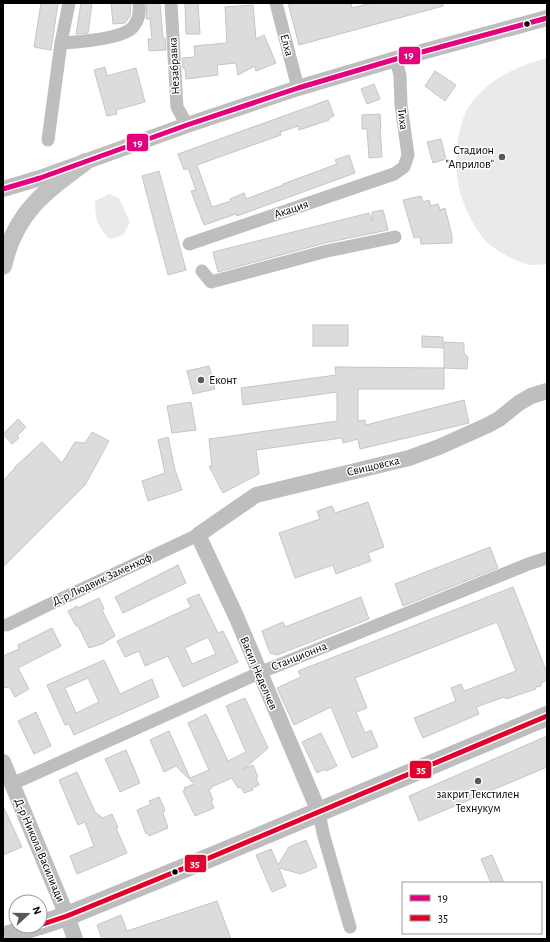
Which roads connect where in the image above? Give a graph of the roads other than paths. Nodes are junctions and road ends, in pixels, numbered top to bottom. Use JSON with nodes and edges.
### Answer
{"nodes":[{"id":1,"x":69,"y":3,"type":"edge"},
{"id":2,"x":139,"y":3,"type":"edge"},
{"id":3,"x":171,"y":3,"type":"edge"},
{"id":4,"x":276,"y":3,"type":"edge"},
{"id":5,"x":547,"y":18,"type":"edge"},
{"id":6,"x":61,"y":44,"type":"junction"},
{"id":7,"x":396,"y":59,"type":"junction"},
{"id":8,"x":298,"y":88,"type":"junction"},
{"id":9,"x":188,"y":125,"type":"junction"},
{"id":10,"x":48,"y":140,"type":"dead end"},
{"id":11,"x":85,"y":162,"type":"junction"},
{"id":12,"x":394,"y":174,"type":"joint"},
{"id":13,"x":3,"y":189,"type":"edge"},
{"id":14,"x":395,"y":236,"type":"dead end"},
{"id":15,"x":189,"y":244,"type":"dead end"},
{"id":16,"x":3,"y":266,"type":"edge"},
{"id":17,"x":202,"y":271,"type":"dead end"},
{"id":18,"x":547,"y":391,"type":"edge"},
{"id":19,"x":198,"y":535,"type":"junction"},
{"id":20,"x":547,"y":558,"type":"edge"},
{"id":21,"x":7,"y":625,"type":"dead end"},
{"id":22,"x":259,"y":672,"type":"junction"},
{"id":23,"x":547,"y":716,"type":"edge"},
{"id":24,"x":3,"y":762,"type":"edge"},
{"id":25,"x":12,"y":784,"type":"junction"},
{"id":26,"x":319,"y":812,"type":"junction"},
{"id":27,"x":68,"y":916,"type":"junction"},
{"id":28,"x":48,"y":922,"type":"edge"},
{"id":29,"x":350,"y":926,"type":"dead end"},
{"id":30,"x":75,"y":939,"type":"edge"}],
"edges":[{"from":1,"to":6,"type":"street"},
{"from":2,"to":6,"type":"street"},
{"from":3,"to":9,"type":"street","name":"Незабравка"},
{"from":4,"to":8,"type":"street","name":"Елха"},
{"from":5,"to":7,"type":"street"},
{"from":6,"to":10,"type":"street"},
{"from":7,"to":8,"type":"street"},
{"from":7,"to":12,"type":"street","name":"Тиха"},
{"from":8,"to":9,"type":"street"},
{"from":9,"to":11,"type":"street"},
{"from":11,"to":13,"type":"street"},
{"from":11,"to":16,"type":"main road"},
{"from":12,"to":15,"type":"street","name":"Акация"},
{"from":14,"to":17,"type":"street"},
{"from":18,"to":19,"type":"street","name":"Свищовска"},
{"from":19,"to":21,"type":"street","name":"Д-р Людвик Заменхоф"},
{"from":19,"to":22,"type":"street","name":"Васил Неделчев"},
{"from":20,"to":22,"type":"street","name":"Станционна"},
{"from":22,"to":25,"type":"street","name":"Станционна"},
{"from":22,"to":26,"type":"street","name":"Васил Неделчев"},
{"from":23,"to":26,"type":"main road"},
{"from":24,"to":25,"type":"street","name":"Д-р Никола Василиади"},
{"from":25,"to":27,"type":"street","name":"Д-р Никола Василиади"},
{"from":26,"to":27,"type":"main road"},
{"from":26,"to":29,"type":"street"},
{"from":27,"to":28,"type":"main road"},
{"from":27,"to":30,"type":"street","name":"Д-р Никола Василиади"}]}
